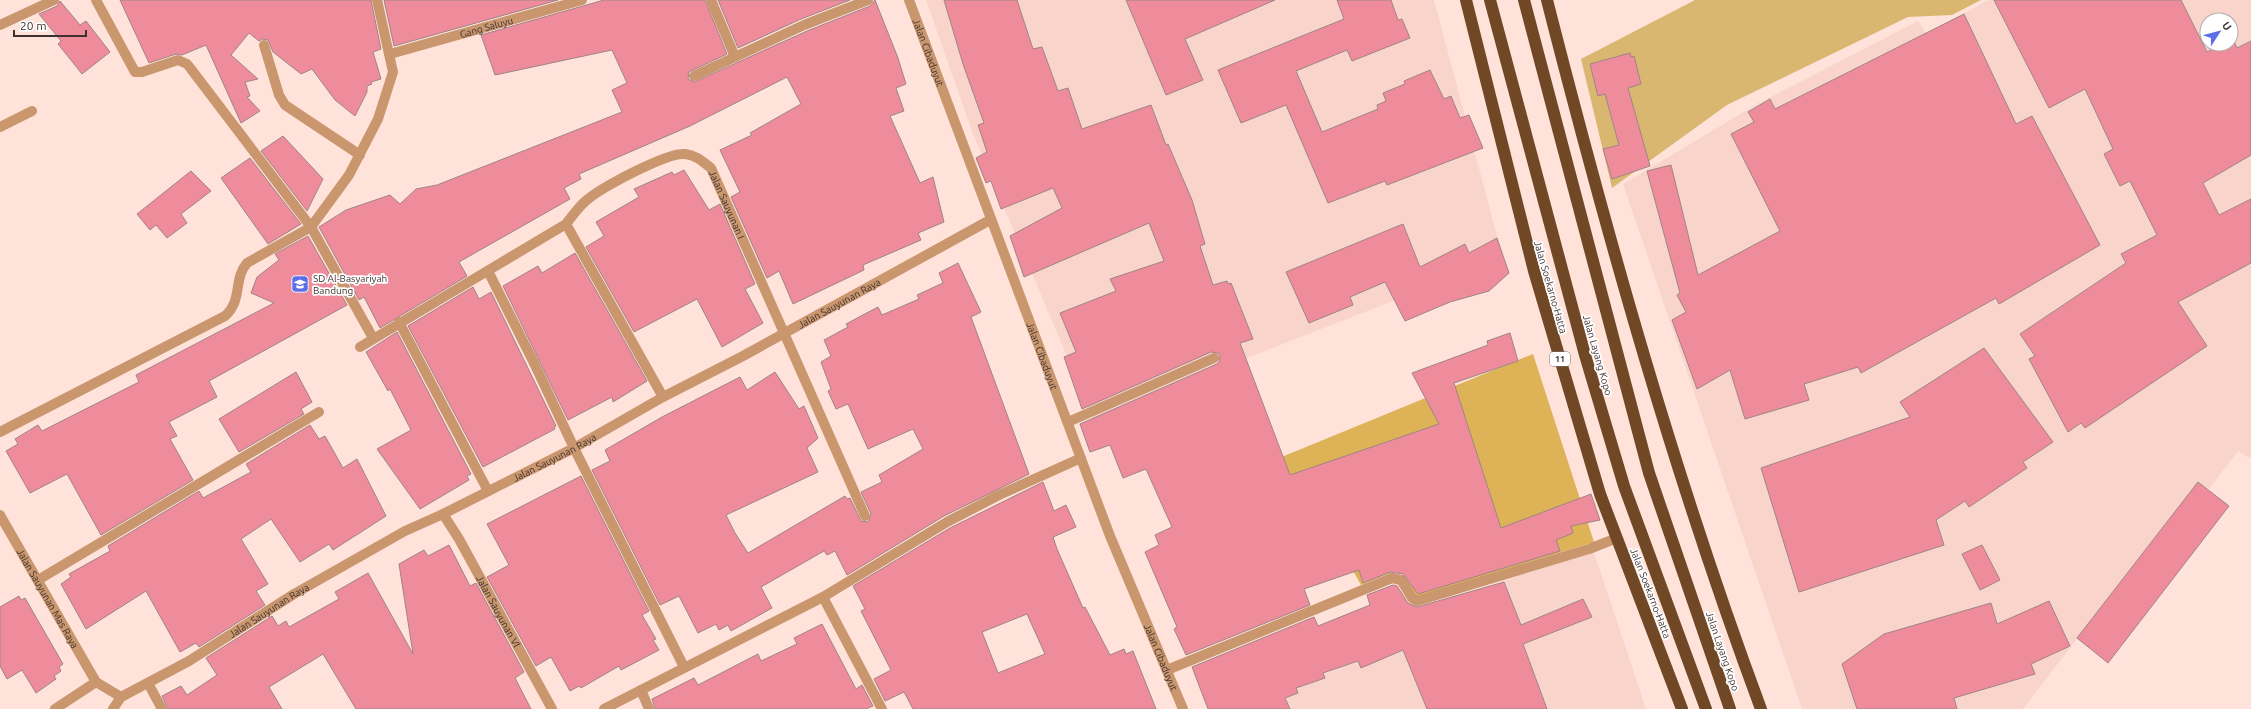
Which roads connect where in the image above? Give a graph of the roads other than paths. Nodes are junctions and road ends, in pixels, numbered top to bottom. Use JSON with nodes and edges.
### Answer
{"nodes":[{"id":1,"x":54,"y":0,"type":"edge"},
{"id":2,"x":96,"y":0,"type":"edge"},
{"id":3,"x":377,"y":0,"type":"edge"},
{"id":4,"x":582,"y":0,"type":"edge"},
{"id":5,"x":711,"y":0,"type":"edge"},
{"id":6,"x":868,"y":0,"type":"edge"},
{"id":7,"x":908,"y":0,"type":"edge"},
{"id":8,"x":1466,"y":0,"type":"edge"},
{"id":9,"x":1490,"y":0,"type":"edge"},
{"id":10,"x":1524,"y":0,"type":"edge"},
{"id":11,"x":1547,"y":0,"type":"edge"},
{"id":12,"x":0,"y":25,"type":"edge"},
{"id":13,"x":264,"y":45,"type":"dead end"},
{"id":14,"x":390,"y":50,"type":"junction"},
{"id":15,"x":735,"y":57,"type":"junction"},
{"id":16,"x":694,"y":76,"type":"dead end"},
{"id":17,"x":32,"y":111,"type":"dead end"},
{"id":18,"x":0,"y":127,"type":"edge"},
{"id":19,"x":360,"y":155,"type":"junction"},
{"id":20,"x":990,"y":220,"type":"junction"},
{"id":21,"x":566,"y":224,"type":"junction"},
{"id":22,"x":311,"y":227,"type":"junction"},
{"id":23,"x":488,"y":271,"type":"junction"},
{"id":24,"x":399,"y":322,"type":"junction"},
{"id":25,"x":782,"y":333,"type":"junction"},
{"id":26,"x":373,"y":338,"type":"junction"},
{"id":27,"x":360,"y":347,"type":"dead end"},
{"id":28,"x":1214,"y":358,"type":"dead end"},
{"id":29,"x":663,"y":396,"type":"junction"},
{"id":30,"x":319,"y":412,"type":"dead end"},
{"id":31,"x":1068,"y":422,"type":"junction"},
{"id":32,"x":0,"y":432,"type":"edge"},
{"id":33,"x":574,"y":448,"type":"junction"},
{"id":34,"x":1081,"y":458,"type":"junction"},
{"id":35,"x":488,"y":491,"type":"junction"},
{"id":36,"x":443,"y":514,"type":"junction"},
{"id":37,"x":0,"y":515,"type":"edge"},
{"id":38,"x":865,"y":516,"type":"dead end"},
{"id":39,"x":1617,"y":538,"type":"junction"},
{"id":40,"x":38,"y":580,"type":"junction"},
{"id":41,"x":824,"y":598,"type":"junction"},
{"id":42,"x":684,"y":667,"type":"junction"},
{"id":43,"x":1167,"y":670,"type":"junction"},
{"id":44,"x":96,"y":682,"type":"junction"},
{"id":45,"x":148,"y":683,"type":"junction"},
{"id":46,"x":641,"y":690,"type":"junction"},
{"id":47,"x":121,"y":697,"type":"junction"},
{"id":48,"x":55,"y":709,"type":"edge"},
{"id":49,"x":113,"y":709,"type":"edge"},
{"id":50,"x":162,"y":709,"type":"edge"},
{"id":51,"x":552,"y":709,"type":"edge"},
{"id":52,"x":604,"y":709,"type":"edge"},
{"id":53,"x":649,"y":709,"type":"edge"},
{"id":54,"x":882,"y":709,"type":"edge"},
{"id":55,"x":1183,"y":709,"type":"edge"},
{"id":56,"x":1682,"y":709,"type":"edge"},
{"id":57,"x":1706,"y":709,"type":"edge"},
{"id":58,"x":1730,"y":709,"type":"edge"},
{"id":59,"x":1761,"y":709,"type":"edge"}],
"edges":[{"from":1,"to":12,"type":"street"},
{"from":2,"to":22,"type":"street"},
{"from":3,"to":14,"type":"street"},
{"from":4,"to":14,"type":"street","name":"Gang Saluyu"},
{"from":5,"to":15,"type":"street"},
{"from":6,"to":15,"type":"street"},
{"from":7,"to":20,"type":"street","name":"Jalan Cibaduyut"},
{"from":8,"to":39,"type":"highway","name":"Jalan Soekarno-Hatta","number":"11"},
{"from":9,"to":57,"type":"highway","name":"Jalan Layang Kopo","number":"11"},
{"from":10,"to":58,"type":"highway","name":"Jalan Layang Kopo"},
{"from":11,"to":59,"type":"highway"},
{"from":13,"to":19,"type":"street"},
{"from":14,"to":19,"type":"street"},
{"from":15,"to":16,"type":"street"},
{"from":17,"to":18,"type":"street"},
{"from":19,"to":22,"type":"street"},
{"from":20,"to":25,"type":"street","name":"Jalan Sauyunan Raya"},
{"from":20,"to":31,"type":"street","name":"Jalan Cibaduyut"},
{"from":21,"to":23,"type":"street"},
{"from":21,"to":25,"type":"street","name":"Jalan Sauyunan I"},
{"from":21,"to":29,"type":"street"},
{"from":22,"to":26,"type":"street"},
{"from":22,"to":32,"type":"street"},
{"from":23,"to":24,"type":"street"},
{"from":23,"to":33,"type":"street"},
{"from":24,"to":26,"type":"street"},
{"from":24,"to":35,"type":"street"},
{"from":25,"to":29,"type":"street","name":"Jalan Sauyunan Raya"},
{"from":25,"to":38,"type":"street","name":"Jalan Sauyunan I"},
{"from":26,"to":27,"type":"street"},
{"from":28,"to":31,"type":"street"},
{"from":29,"to":33,"type":"street","name":"Jalan Sauyunan Raya"},
{"from":30,"to":40,"type":"street"},
{"from":31,"to":34,"type":"street","name":"Jalan Cibaduyut"},
{"from":33,"to":35,"type":"street","name":"Jalan Sauyunan Raya"},
{"from":33,"to":42,"type":"street"},
{"from":34,"to":41,"type":"street"},
{"from":34,"to":43,"type":"street","name":"Jalan Cibaduyut"},
{"from":35,"to":36,"type":"street","name":"Jalan Sauyunan Raya"},
{"from":36,"to":45,"type":"street","name":"Jalan Sauyunan Raya"},
{"from":36,"to":51,"type":"street","name":"Jalan Sauyunan Vl"},
{"from":37,"to":40,"type":"street","name":"Jalan Sauyunan Mas Raya"},
{"from":39,"to":43,"type":"street"},
{"from":39,"to":56,"type":"highway","name":"Jalan Soekarno-Hatta","number":"11"},
{"from":40,"to":44,"type":"street","name":"Jalan Sauyunan Mas Raya"},
{"from":41,"to":42,"type":"street"},
{"from":41,"to":54,"type":"street"},
{"from":42,"to":46,"type":"street"},
{"from":43,"to":55,"type":"street","name":"Jalan Cibaduyut"},
{"from":44,"to":47,"type":"street"},
{"from":44,"to":48,"type":"street"},
{"from":45,"to":47,"type":"street","name":"Jalan Sauyunan Raya"},
{"from":45,"to":50,"type":"street"},
{"from":46,"to":52,"type":"street"},
{"from":46,"to":53,"type":"street"},
{"from":47,"to":49,"type":"street"}]}
